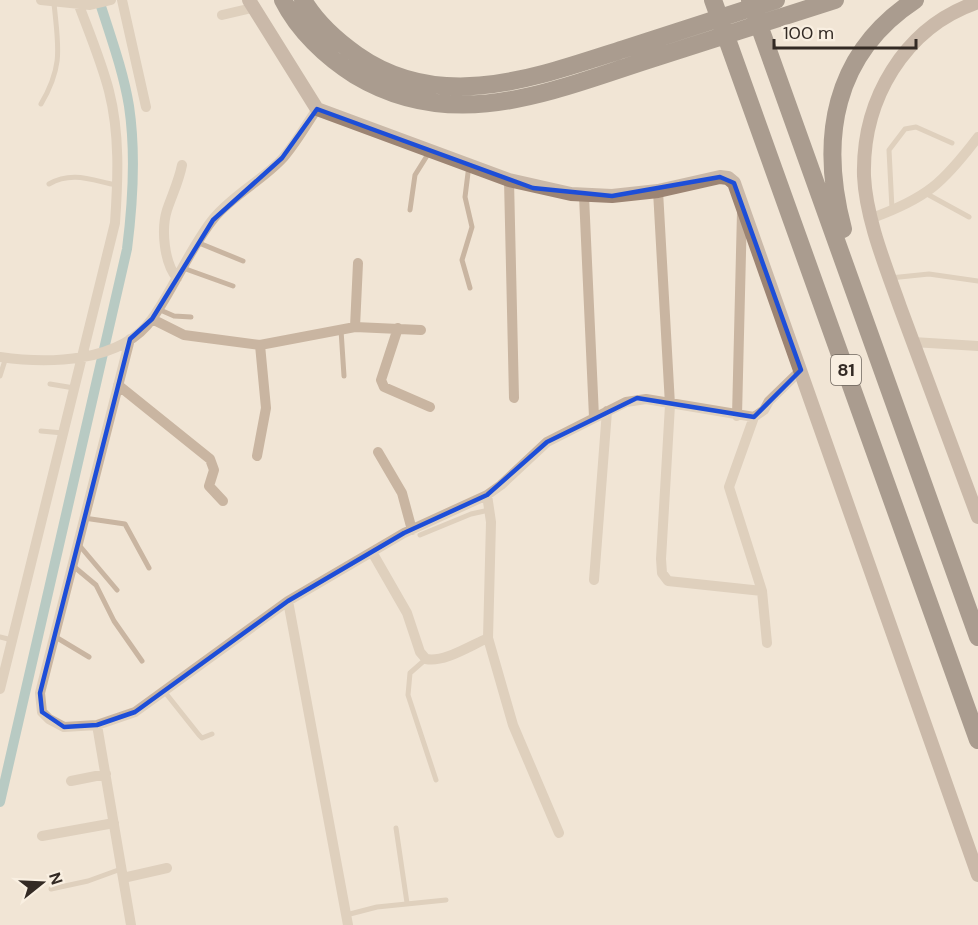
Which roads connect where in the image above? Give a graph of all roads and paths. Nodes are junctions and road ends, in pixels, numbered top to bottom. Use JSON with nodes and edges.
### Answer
{"nodes":[{"id":1,"x":41,"y":0,"type":"edge"},
{"id":2,"x":111,"y":0,"type":"edge"},
{"id":3,"x":122,"y":0,"type":"edge"},
{"id":4,"x":283,"y":0,"type":"edge"},
{"id":5,"x":303,"y":0,"type":"edge"},
{"id":6,"x":713,"y":0,"type":"edge"},
{"id":7,"x":750,"y":0,"type":"edge"},
{"id":8,"x":776,"y":0,"type":"edge"},
{"id":9,"x":835,"y":0,"type":"edge"},
{"id":10,"x":915,"y":0,"type":"edge"},
{"id":11,"x":978,"y":2,"type":"edge"},
{"id":12,"x":54,"y":3,"type":"junction"},
{"id":13,"x":82,"y":3,"type":"edge"},
{"id":14,"x":250,"y":4,"type":"edge"},
{"id":15,"x":222,"y":15,"type":"dead end"},
{"id":16,"x":467,"y":97,"type":"junction"},
{"id":17,"x":41,"y":104,"type":"dead end"},
{"id":18,"x":146,"y":107,"type":"dead end"},
{"id":19,"x":317,"y":109,"type":"junction"},
{"id":20,"x":978,"y":137,"type":"edge"},
{"id":21,"x":952,"y":143,"type":"dead end"},
{"id":22,"x":431,"y":150,"type":"junction"},
{"id":23,"x":469,"y":163,"type":"junction"},
{"id":24,"x":182,"y":165,"type":"dead end"},
{"id":25,"x":509,"y":180,"type":"junction"},
{"id":26,"x":49,"y":184,"type":"dead end"},
{"id":27,"x":117,"y":186,"type":"junction"},
{"id":28,"x":658,"y":191,"type":"junction"},
{"id":29,"x":927,"y":194,"type":"junction"},
{"id":30,"x":584,"y":196,"type":"junction"},
{"id":31,"x":743,"y":204,"type":"junction"},
{"id":32,"x":410,"y":210,"type":"dead end"},
{"id":33,"x":892,"y":211,"type":"junction"},
{"id":34,"x":969,"y":217,"type":"dead end"},
{"id":35,"x":872,"y":218,"type":"junction"},
{"id":36,"x":199,"y":243,"type":"junction"},
{"id":37,"x":243,"y":261,"type":"dead end"},
{"id":38,"x":358,"y":263,"type":"dead end"},
{"id":39,"x":183,"y":268,"type":"junction"},
{"id":40,"x":177,"y":278,"type":"junction"},
{"id":41,"x":890,"y":278,"type":"junction"},
{"id":42,"x":978,"y":281,"type":"edge"},
{"id":43,"x":233,"y":286,"type":"dead end"},
{"id":44,"x":471,"y":288,"type":"dead end"},
{"id":45,"x":155,"y":314,"type":"junction"},
{"id":46,"x":191,"y":317,"type":"dead end"},
{"id":47,"x":355,"y":327,"type":"junction"},
{"id":48,"x":340,"y":328,"type":"junction"},
{"id":49,"x":398,"y":328,"type":"junction"},
{"id":50,"x":421,"y":330,"type":"dead end"},
{"id":51,"x":125,"y":342,"type":"junction"},
{"id":52,"x":913,"y":342,"type":"junction"},
{"id":53,"x":260,"y":345,"type":"junction"},
{"id":54,"x":978,"y":346,"type":"edge"},
{"id":55,"x":876,"y":350,"type":"junction"},
{"id":56,"x":87,"y":355,"type":"junction"},
{"id":57,"x":3,"y":357,"type":"edge"},
{"id":58,"x":801,"y":370,"type":"junction"},
{"id":59,"x":0,"y":376,"type":"edge"},
{"id":60,"x":344,"y":376,"type":"dead end"},
{"id":61,"x":50,"y":384,"type":"dead end"},
{"id":62,"x":118,"y":386,"type":"junction"},
{"id":63,"x":74,"y":388,"type":"junction"},
{"id":64,"x":514,"y":398,"type":"dead end"},
{"id":65,"x":670,"y":405,"type":"junction"},
{"id":66,"x":430,"y":407,"type":"dead end"},
{"id":67,"x":607,"y":411,"type":"junction"},
{"id":68,"x":737,"y":416,"type":"junction"},
{"id":69,"x":594,"y":417,"type":"junction"},
{"id":70,"x":754,"y":417,"type":"junction"},
{"id":71,"x":41,"y":431,"type":"dead end"},
{"id":72,"x":63,"y":433,"type":"junction"},
{"id":73,"x":378,"y":452,"type":"dead end"},
{"id":74,"x":257,"y":456,"type":"dead end"},
{"id":75,"x":487,"y":495,"type":"junction"},
{"id":76,"x":223,"y":501,"type":"dead end"},
{"id":77,"x":490,"y":510,"type":"junction"},
{"id":78,"x":978,"y":517,"type":"edge"},
{"id":79,"x":84,"y":518,"type":"junction"},
{"id":80,"x":416,"y":532,"type":"junction"},
{"id":81,"x":78,"y":543,"type":"junction"},
{"id":82,"x":372,"y":552,"type":"junction"},
{"id":83,"x":72,"y":565,"type":"junction"},
{"id":84,"x":149,"y":568,"type":"dead end"},
{"id":85,"x":594,"y":580,"type":"dead end"},
{"id":86,"x":117,"y":591,"type":"dead end"},
{"id":87,"x":762,"y":591,"type":"junction"},
{"id":88,"x":288,"y":601,"type":"junction"},
{"id":89,"x":54,"y":636,"type":"junction"},
{"id":90,"x":0,"y":637,"type":"edge"},
{"id":91,"x":978,"y":637,"type":"edge"},
{"id":92,"x":488,"y":638,"type":"junction"},
{"id":93,"x":12,"y":640,"type":"junction"},
{"id":94,"x":767,"y":642,"type":"dead end"},
{"id":95,"x":89,"y":657,"type":"dead end"},
{"id":96,"x":426,"y":659,"type":"junction"},
{"id":97,"x":142,"y":661,"type":"dead end"},
{"id":98,"x":0,"y":689,"type":"edge"},
{"id":99,"x":164,"y":691,"type":"junction"},
{"id":100,"x":98,"y":724,"type":"junction"},
{"id":101,"x":212,"y":734,"type":"dead end"},
{"id":102,"x":978,"y":740,"type":"edge"},
{"id":103,"x":106,"y":774,"type":"junction"},
{"id":104,"x":436,"y":780,"type":"dead end"},
{"id":105,"x":71,"y":781,"type":"dead end"},
{"id":106,"x":114,"y":823,"type":"junction"},
{"id":107,"x":396,"y":828,"type":"dead end"},
{"id":108,"x":559,"y":833,"type":"dead end"},
{"id":109,"x":42,"y":836,"type":"dead end"},
{"id":110,"x":167,"y":868,"type":"dead end"},
{"id":111,"x":122,"y":874,"type":"junction"},
{"id":112,"x":978,"y":875,"type":"edge"},
{"id":113,"x":51,"y":889,"type":"dead end"},
{"id":114,"x":447,"y":900,"type":"dead end"},
{"id":115,"x":407,"y":903,"type":"junction"},
{"id":116,"x":347,"y":920,"type":"edge"},
{"id":117,"x":131,"y":925,"type":"edge"}],
"edges":[{"from":1,"to":12,"type":"street"},
{"from":2,"to":13,"type":"street"},
{"from":3,"to":18,"type":"street"},
{"from":4,"to":16,"type":"highway"},
{"from":5,"to":16,"type":"highway"},
{"from":6,"to":102,"type":"highway","number":"81"},
{"from":7,"to":55,"type":"highway","number":"81"},
{"from":8,"to":16,"type":"highway"},
{"from":9,"to":16,"type":"highway"},
{"from":10,"to":55,"type":"highway"},
{"from":11,"to":35,"type":"main road"},
{"from":12,"to":13,"type":"street"},
{"from":12,"to":17,"type":"lane"},
{"from":13,"to":27,"type":"street"},
{"from":14,"to":15,"type":"street"},
{"from":14,"to":19,"type":"main road"},
{"from":19,"to":22,"type":"main road"},
{"from":19,"to":36,"type":"street"},
{"from":20,"to":29,"type":"street"},
{"from":21,"to":33,"type":"lane"},
{"from":22,"to":23,"type":"main road"},
{"from":22,"to":32,"type":"lane"},
{"from":23,"to":25,"type":"main road"},
{"from":23,"to":44,"type":"lane"},
{"from":24,"to":40,"type":"street"},
{"from":25,"to":30,"type":"main road"},
{"from":25,"to":64,"type":"street"},
{"from":26,"to":27,"type":"lane"},
{"from":27,"to":56,"type":"street"},
{"from":28,"to":30,"type":"main road"},
{"from":28,"to":31,"type":"main road"},
{"from":28,"to":65,"type":"street"},
{"from":29,"to":33,"type":"street"},
{"from":29,"to":34,"type":"lane"},
{"from":30,"to":69,"type":"street"},
{"from":31,"to":58,"type":"main road"},
{"from":31,"to":68,"type":"street"},
{"from":33,"to":35,"type":"street"},
{"from":35,"to":41,"type":"main road"},
{"from":36,"to":37,"type":"lane"},
{"from":36,"to":39,"type":"street"},
{"from":38,"to":47,"type":"street"},
{"from":39,"to":40,"type":"street"},
{"from":39,"to":43,"type":"lane"},
{"from":40,"to":45,"type":"street"},
{"from":41,"to":42,"type":"lane"},
{"from":41,"to":52,"type":"main road"},
{"from":45,"to":46,"type":"lane"},
{"from":45,"to":51,"type":"street"},
{"from":45,"to":53,"type":"street"},
{"from":47,"to":48,"type":"street"},
{"from":47,"to":49,"type":"street"},
{"from":48,"to":53,"type":"street"},
{"from":48,"to":60,"type":"lane"},
{"from":49,"to":50,"type":"street"},
{"from":49,"to":66,"type":"street"},
{"from":51,"to":56,"type":"street"},
{"from":51,"to":62,"type":"street"},
{"from":52,"to":54,"type":"street"},
{"from":52,"to":78,"type":"main road"},
{"from":53,"to":74,"type":"street"},
{"from":55,"to":91,"type":"highway","number":"81"},
{"from":56,"to":57,"type":"street"},
{"from":56,"to":63,"type":"street"},
{"from":57,"to":59,"type":"lane"},
{"from":58,"to":70,"type":"street"},
{"from":58,"to":112,"type":"main road"},
{"from":61,"to":63,"type":"lane"},
{"from":62,"to":76,"type":"street"},
{"from":62,"to":79,"type":"street"},
{"from":63,"to":72,"type":"street"},
{"from":65,"to":67,"type":"street"},
{"from":65,"to":68,"type":"street"},
{"from":65,"to":87,"type":"street"},
{"from":67,"to":69,"type":"street"},
{"from":67,"to":85,"type":"street"},
{"from":68,"to":70,"type":"street"},
{"from":69,"to":75,"type":"street"},
{"from":70,"to":87,"type":"street"},
{"from":71,"to":72,"type":"lane"},
{"from":72,"to":93,"type":"street"},
{"from":73,"to":80,"type":"street"},
{"from":75,"to":77,"type":"street"},
{"from":75,"to":80,"type":"street"},
{"from":77,"to":80,"type":"lane"},
{"from":77,"to":92,"type":"street"},
{"from":79,"to":81,"type":"street"},
{"from":79,"to":84,"type":"lane"},
{"from":80,"to":82,"type":"street"},
{"from":81,"to":83,"type":"street"},
{"from":81,"to":86,"type":"lane"},
{"from":82,"to":88,"type":"street"},
{"from":82,"to":96,"type":"street"},
{"from":83,"to":89,"type":"street"},
{"from":83,"to":97,"type":"lane"},
{"from":87,"to":94,"type":"street"},
{"from":88,"to":99,"type":"street"},
{"from":88,"to":116,"type":"street"},
{"from":89,"to":95,"type":"lane"},
{"from":89,"to":100,"type":"street"},
{"from":90,"to":93,"type":"lane"},
{"from":92,"to":96,"type":"street"},
{"from":92,"to":108,"type":"street"},
{"from":93,"to":98,"type":"street"},
{"from":96,"to":104,"type":"lane"},
{"from":99,"to":100,"type":"street"},
{"from":99,"to":101,"type":"lane"},
{"from":100,"to":103,"type":"street"},
{"from":103,"to":105,"type":"street"},
{"from":103,"to":106,"type":"street"},
{"from":106,"to":109,"type":"street"},
{"from":106,"to":111,"type":"street"},
{"from":107,"to":115,"type":"lane"},
{"from":110,"to":111,"type":"street"},
{"from":111,"to":113,"type":"lane"},
{"from":111,"to":117,"type":"street"},
{"from":114,"to":115,"type":"lane"},
{"from":115,"to":116,"type":"lane"}]}
